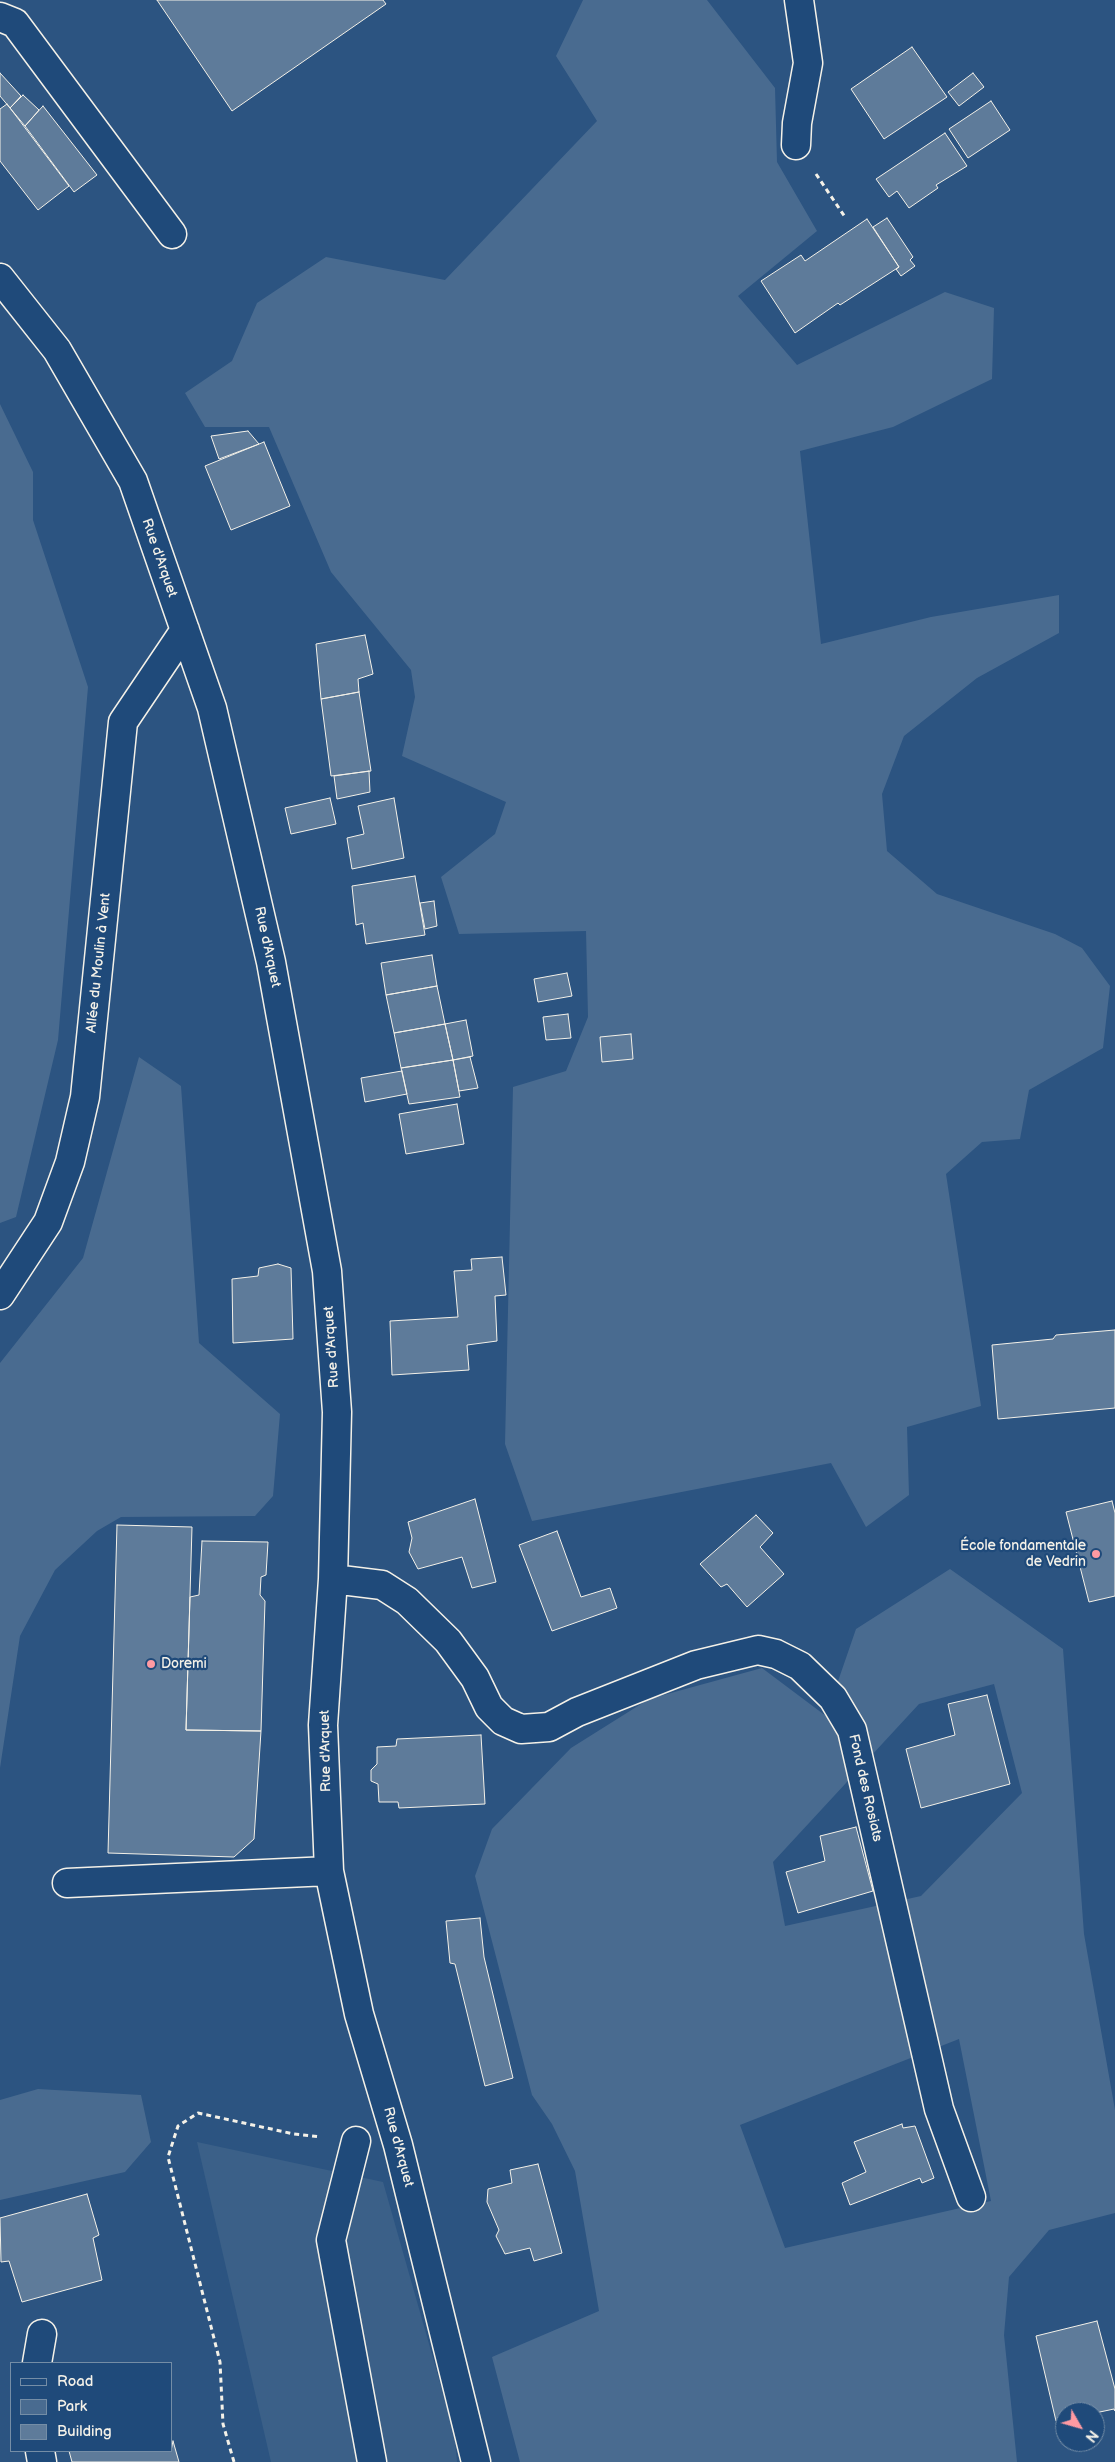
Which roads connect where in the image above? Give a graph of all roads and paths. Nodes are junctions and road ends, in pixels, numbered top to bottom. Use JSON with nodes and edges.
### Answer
{"nodes":[{"id":1,"x":799,"y":0,"type":"edge"},
{"id":2,"x":0,"y":17,"type":"edge"},
{"id":3,"x":796,"y":145,"type":"joint"},
{"id":4,"x":845,"y":217,"type":"dead end"},
{"id":5,"x":172,"y":234,"type":"dead end"},
{"id":6,"x":0,"y":278,"type":"edge"},
{"id":7,"x":185,"y":630,"type":"junction"},
{"id":8,"x":0,"y":1295,"type":"edge"},
{"id":9,"x":333,"y":1579,"type":"junction"},
{"id":10,"x":329,"y":1871,"type":"junction"},
{"id":11,"x":67,"y":1882,"type":"dead end"},
{"id":12,"x":356,"y":2141,"type":"joint"},
{"id":13,"x":971,"y":2196,"type":"dead end"},
{"id":14,"x":42,"y":2334,"type":"dead end"},
{"id":15,"x":37,"y":2362,"type":"edge"},
{"id":16,"x":234,"y":2462,"type":"edge"},
{"id":17,"x":372,"y":2462,"type":"edge"},
{"id":18,"x":476,"y":2462,"type":"edge"}],
"edges":[{"from":1,"to":3,"type":"street"},
{"from":2,"to":5,"type":"street"},
{"from":3,"to":4,"type":"path"},
{"from":6,"to":7,"type":"street","name":"Rue d'Arquet"},
{"from":7,"to":8,"type":"street","name":"Allée du Moulin à Vent"},
{"from":7,"to":9,"type":"street","name":"Rue d'Arquet"},
{"from":9,"to":10,"type":"street","name":"Rue d'Arquet"},
{"from":9,"to":13,"type":"street","name":"Fond des Rosiats"},
{"from":10,"to":11,"type":"street"},
{"from":10,"to":18,"type":"street","name":"Rue d'Arquet"},
{"from":12,"to":16,"type":"path"},
{"from":12,"to":17,"type":"street"},
{"from":14,"to":15,"type":"street"}]}
